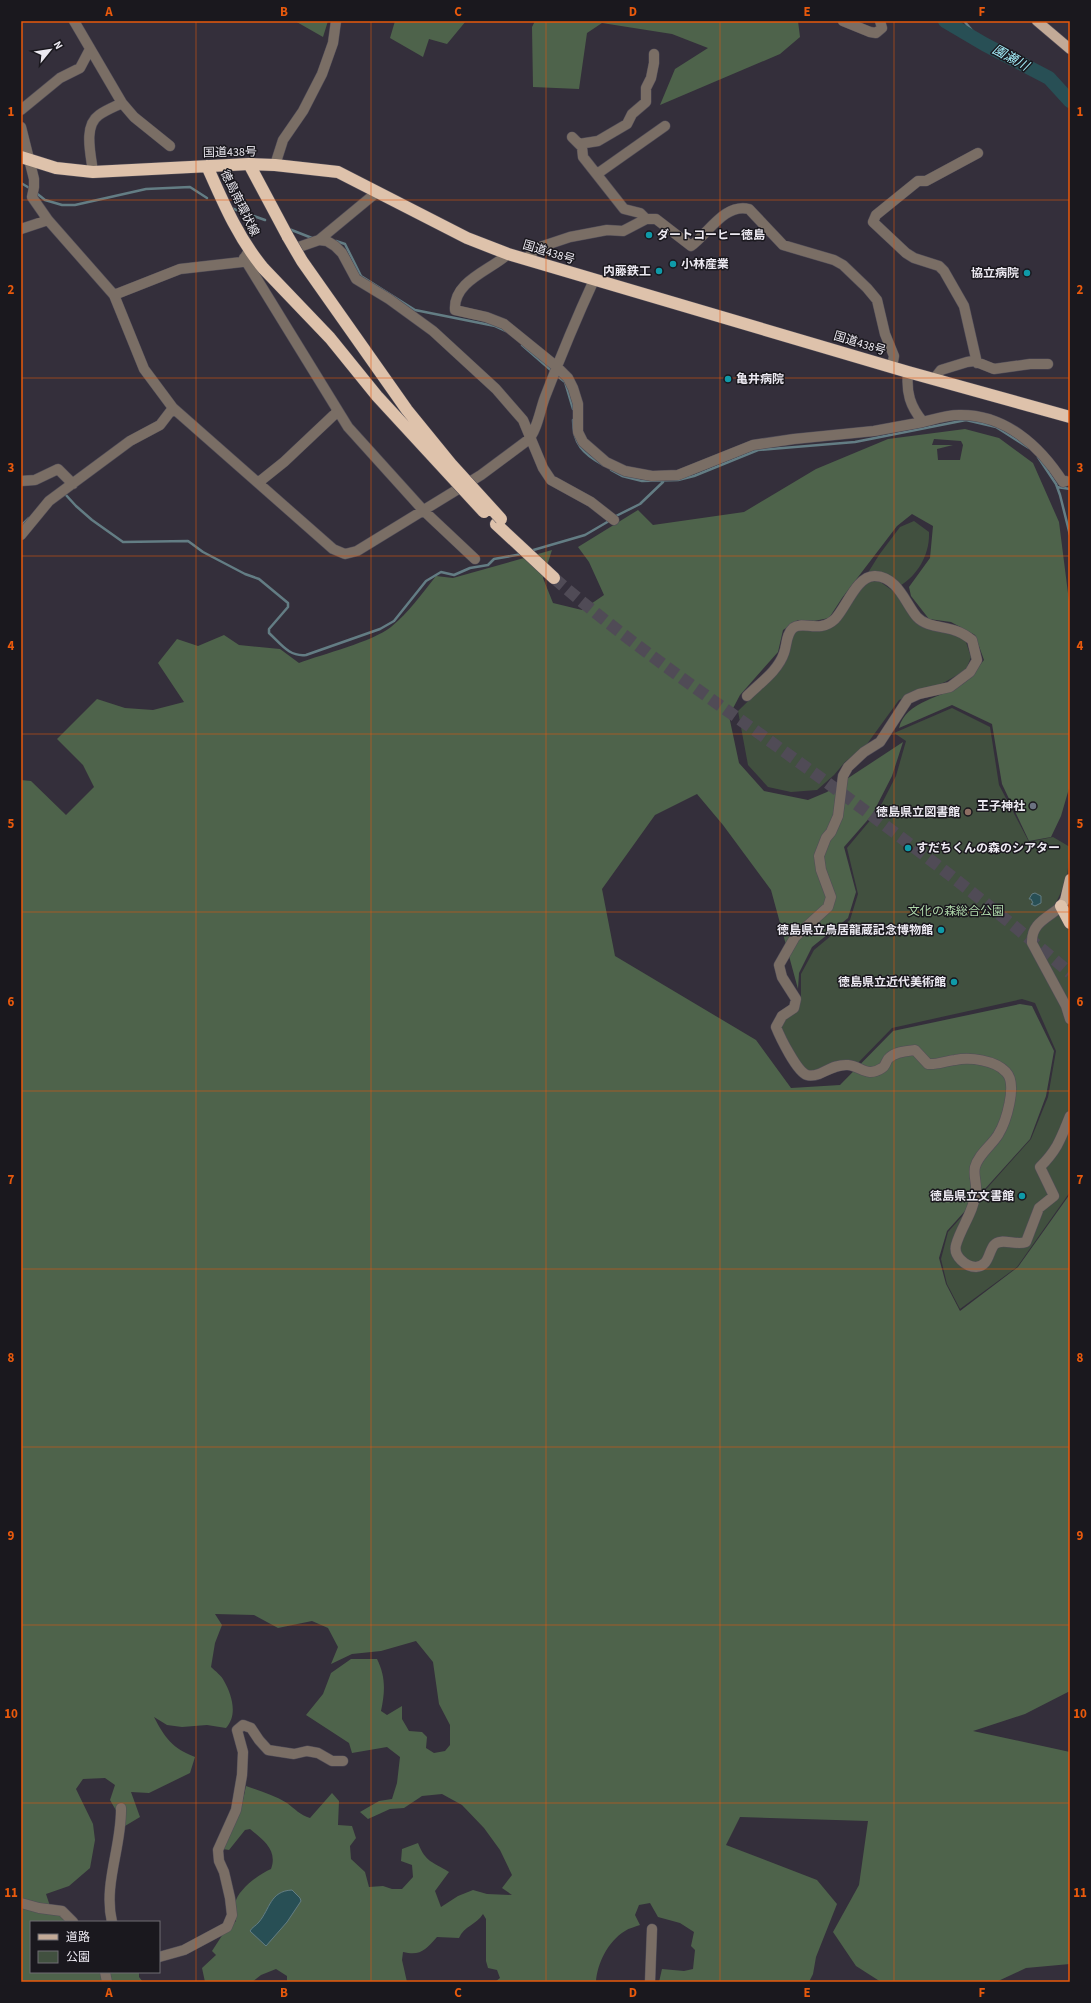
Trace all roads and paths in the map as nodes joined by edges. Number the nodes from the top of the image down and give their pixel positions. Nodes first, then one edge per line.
1 (74, 21) edge
2 (336, 21) edge
3 (843, 21) edge
4 (880, 21) edge
5 (1037, 21) edge
6 (90, 49) junction
7 (1070, 50) edge
8 (654, 54) dead end
9 (122, 103) junction
10 (21, 110) edge
11 (665, 126) dead end
12 (21, 127) edge
13 (170, 146) dead end
14 (978, 153) dead end
15 (26, 159) edge
16 (249, 164) junction
17 (274, 165) junction
18 (207, 166) junction
19 (93, 172) junction
20 (597, 174) junction
21 (377, 192) junction
22 (646, 219) junction
23 (48, 220) junction
24 (21, 229) edge
25 (319, 240) junction
26 (302, 246) dead end
27 (508, 254) junction
28 (247, 255) junction
29 (526, 259) junction
30 (594, 280) junction
31 (114, 295) junction
32 (977, 363) junction
33 (1048, 364) dead end
34 (557, 367) junction
35 (892, 367) junction
36 (908, 372) junction
37 (934, 380) junction
38 (173, 408) junction
39 (338, 411) junction
40 (1070, 417) edge
41 (923, 422) junction
42 (531, 437) junction
43 (21, 481) edge
44 (1066, 481) dead end
45 (259, 482) junction
46 (73, 484) junction
47 (423, 510) junction
48 (614, 520) dead end
49 (498, 522) junction
50 (21, 535) edge
51 (475, 559) dead end
52 (556, 576) tunnel mouth
53 (747, 696) dead end
54 (1070, 879) edge
55 (1065, 904) edge
56 (1070, 923) edge
57 (1070, 1019) edge
58 (1070, 1116) edge
59 (344, 1761) dead end
60 (121, 1808) dead end
61 (21, 1903) edge
62 (72, 1921) edge
63 (112, 1921) edge
64 (652, 1929) dead end
65 (160, 1957) edge
66 (650, 1982) edge

1 - 6 street
2 - 17 street
3 - 4 street
5 - 7 main road
6 - 9 street
6 - 10 street
8 - 20 street
9 - 13 street
9 - 19 street
11 - 20 street
12 - 15 street
14 - 32 street
15 - 19 highway, 国道438号
15 - 23 street
16 - 17 highway, 国道438号
16 - 18 highway, 国道438号
16 - 49 highway, bridge
17 - 21 highway, 国道438号
18 - 19 highway, 国道438号
18 - 28 highway, 徳島南環状線
20 - 22 street
21 - 25 street
21 - 27 highway, 国道438号
22 - 29 street
22 - 35 street
23 - 24 street
23 - 31 street
25 - 26 street
25 - 42 street
27 - 29 highway, 国道438号
27 - 34 street
28 - 31 street
28 - 39 street
28 - 49 highway, 徳島南環状線, bridge
29 - 30 highway, 国道438号
30 - 34 street
30 - 35 highway, 国道438号
31 - 38 street
32 - 33 street
32 - 37 street
34 - 41 street
34 - 42 street
35 - 36 highway, 国道438号
36 - 37 highway, 国道438号
36 - 41 street
37 - 40 highway, 国道438号
38 - 45 street
38 - 46 street
39 - 45 street
39 - 47 street
41 - 44 street
42 - 47 street
42 - 48 street
43 - 46 street
45 - 47 street
46 - 50 street
47 - 51 street
49 - 52 highway
53 - 58 street
54 - 55 main road
55 - 56 highway
55 - 57 street
59 - 65 street
60 - 63 street
61 - 62 street
64 - 66 street

